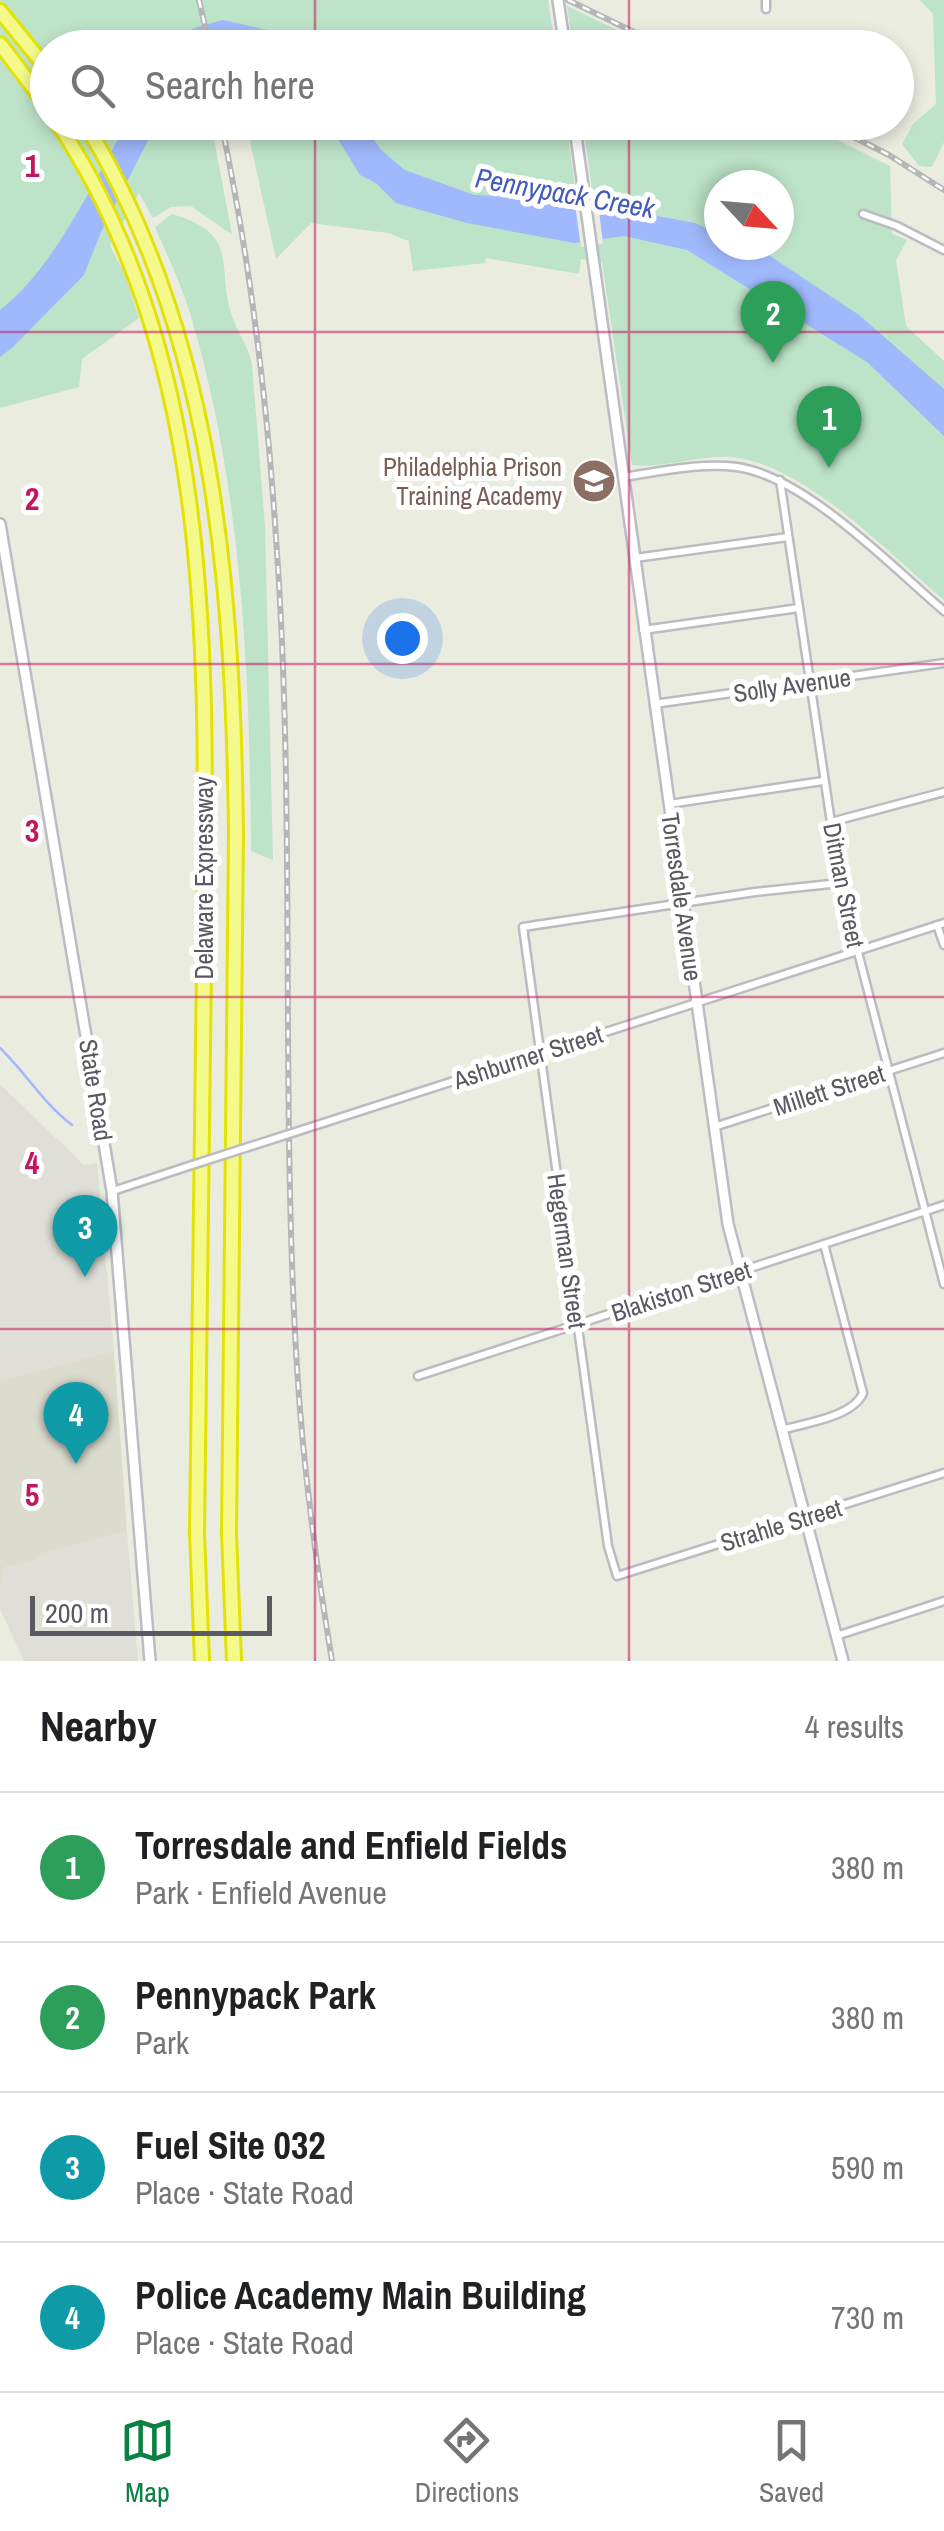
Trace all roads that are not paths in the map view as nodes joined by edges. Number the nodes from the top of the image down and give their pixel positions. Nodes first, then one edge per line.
1 (558, 0) edge
2 (0, 11) edge
3 (562, 30) edge
4 (0, 44) edge
5 (30, 48) edge
6 (30, 84) edge
7 (69, 140) edge
8 (94, 140) edge
9 (577, 140) edge
10 (863, 214) dead end
11 (944, 250) edge
12 (622, 477) junction
13 (780, 480) junction
14 (0, 524) edge
15 (788, 537) junction
16 (634, 558) junction
17 (799, 608) junction
18 (944, 612) edge
19 (644, 630) junction
20 (944, 663) edge
21 (810, 682) junction
22 (654, 704) junction
23 (823, 781) junction
24 (944, 792) edge
25 (668, 804) junction
26 (831, 822) junction
27 (840, 883) junction
28 (682, 904) junction
29 (941, 924) edge
30 (944, 944) edge
31 (857, 950) junction
32 (696, 1002) junction
33 (540, 1052) junction
34 (944, 1053) edge
35 (886, 1071) junction
36 (714, 1127) junction
37 (112, 1191) junction
38 (944, 1205) edge
39 (925, 1212) junction
40 (824, 1244) junction
41 (740, 1272) junction
42 (944, 1284) edge
43 (577, 1324) junction
44 (418, 1376) dead end
45 (782, 1430) junction
46 (944, 1472) edge
47 (805, 1517) junction
48 (617, 1576) joint
49 (944, 1601) edge
50 (836, 1636) junction
51 (150, 1661) edge
52 (202, 1661) edge
53 (234, 1661) edge
54 (843, 1661) edge

1 - 3 street
2 - 5 highway
4 - 6 highway
7 - 52 highway, Delaware Expressway
8 - 53 highway, Delaware Expressway
9 - 12 street, Torresdale Avenue
10 - 11 street
12 - 13 street
12 - 16 street, Torresdale Avenue
13 - 15 street, Ditman Street
13 - 18 street
14 - 37 street, State Road
15 - 16 street
15 - 17 street, Ditman Street
16 - 19 street, Torresdale Avenue
17 - 19 street
17 - 21 street, Ditman Street
19 - 22 street, Torresdale Avenue
20 - 21 street, Solly Avenue
21 - 22 street, Solly Avenue
21 - 23 street, Ditman Street
22 - 25 street, Torresdale Avenue
23 - 25 street
23 - 26 street, Ditman Street
24 - 26 street
25 - 28 street, Torresdale Avenue
26 - 27 street, Ditman Street
27 - 28 street
27 - 31 street, Ditman Street
28 - 32 street, Torresdale Avenue
28 - 33 street, Hegerman Street
29 - 30 street
29 - 31 street, Ashburner Street
31 - 32 street, Ashburner Street
31 - 35 street, Ditman Street
32 - 33 street, Ashburner Street
32 - 36 street, Torresdale Avenue
33 - 37 street, Ashburner Street, bridge
33 - 43 street, Hegerman Street
34 - 35 street, Millett Street
35 - 36 street, Millett Street
35 - 39 street, Ditman Street
36 - 41 street, Torresdale Avenue
37 - 51 street, State Road
38 - 39 street, Blakiston Street
39 - 40 street, Blakiston Street
39 - 42 street, Ditman Street
40 - 41 street, Blakiston Street
40 - 45 street
41 - 43 street, Blakiston Street
41 - 45 street, Torresdale Avenue
43 - 44 street, Blakiston Street
43 - 48 street, Hegerman Street
45 - 47 street, Torresdale Avenue
46 - 47 street, Strahle Street
47 - 48 street, Strahle Street
47 - 50 street, Torresdale Avenue
49 - 50 street
50 - 54 street, Torresdale Avenue

